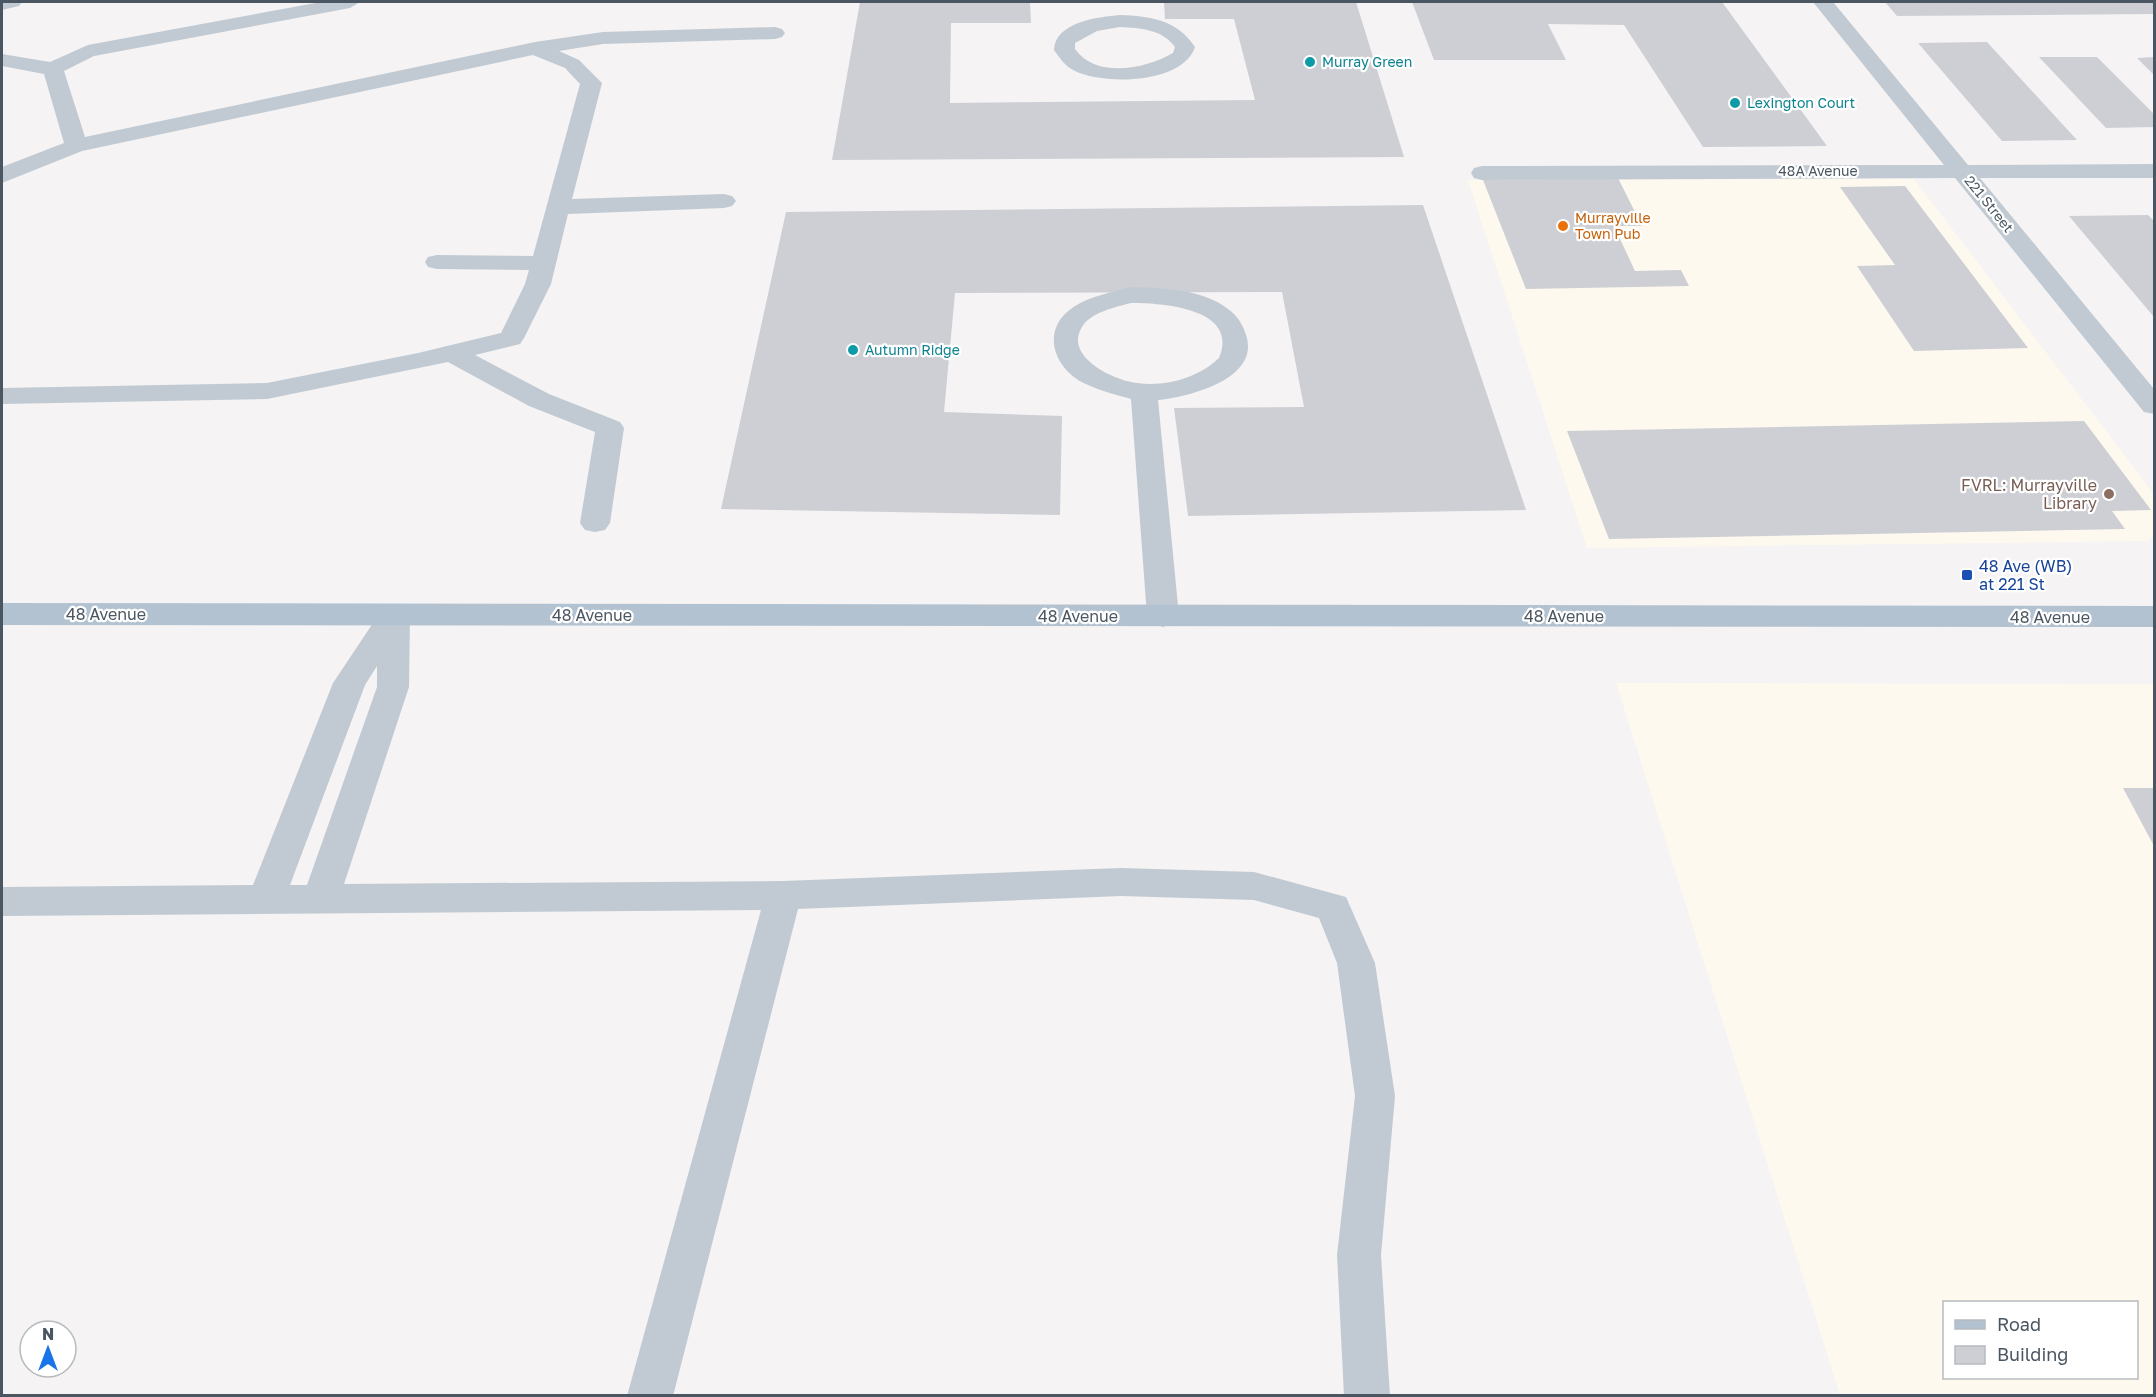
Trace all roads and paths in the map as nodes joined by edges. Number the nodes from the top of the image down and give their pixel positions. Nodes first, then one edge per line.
1 (12, 2) edge
2 (350, 2) edge
3 (1823, 2) edge
4 (2, 4) edge
5 (1118, 11) edge
6 (775, 33) dead end
7 (536, 48) junction
8 (2, 60) edge
9 (53, 69) junction
10 (76, 146) junction
11 (1963, 171) junction
12 (2143, 171) edge
13 (1482, 173) dead end
14 (2, 176) edge
15 (2154, 195) edge
16 (724, 201) dead end
17 (559, 207) junction
18 (437, 262) dead end
19 (543, 263) junction
20 (452, 353) junction
21 (1144, 392) junction
22 (2, 396) edge
23 (2154, 406) edge
24 (595, 523) dead end
25 (2, 614) edge
26 (394, 615) junction
27 (1162, 616) junction
28 (2154, 617) edge
29 (783, 895) junction
30 (321, 898) junction
31 (266, 899) junction
32 (2, 902) edge
33 (650, 1395) edge
34 (1367, 1395) edge

1 - 4 street
2 - 9 street
3 - 11 street, 221 Street
5 - 5 street
6 - 7 street
7 - 10 street
7 - 17 street
8 - 9 street
9 - 10 street
10 - 14 street
11 - 12 street, 48A Avenue
11 - 13 street, 48A Avenue
11 - 23 street, 221 Street
12 - 15 street
16 - 17 street
17 - 19 street
18 - 19 street
19 - 20 street
20 - 22 street
20 - 24 street
21 - 21 street
21 - 27 street
25 - 26 main road, 48 Avenue
26 - 27 main road, 48 Avenue
26 - 30 street
26 - 31 street
27 - 28 main road, 48 Avenue
29 - 30 street
29 - 33 street
29 - 34 street
30 - 31 street
31 - 32 street

